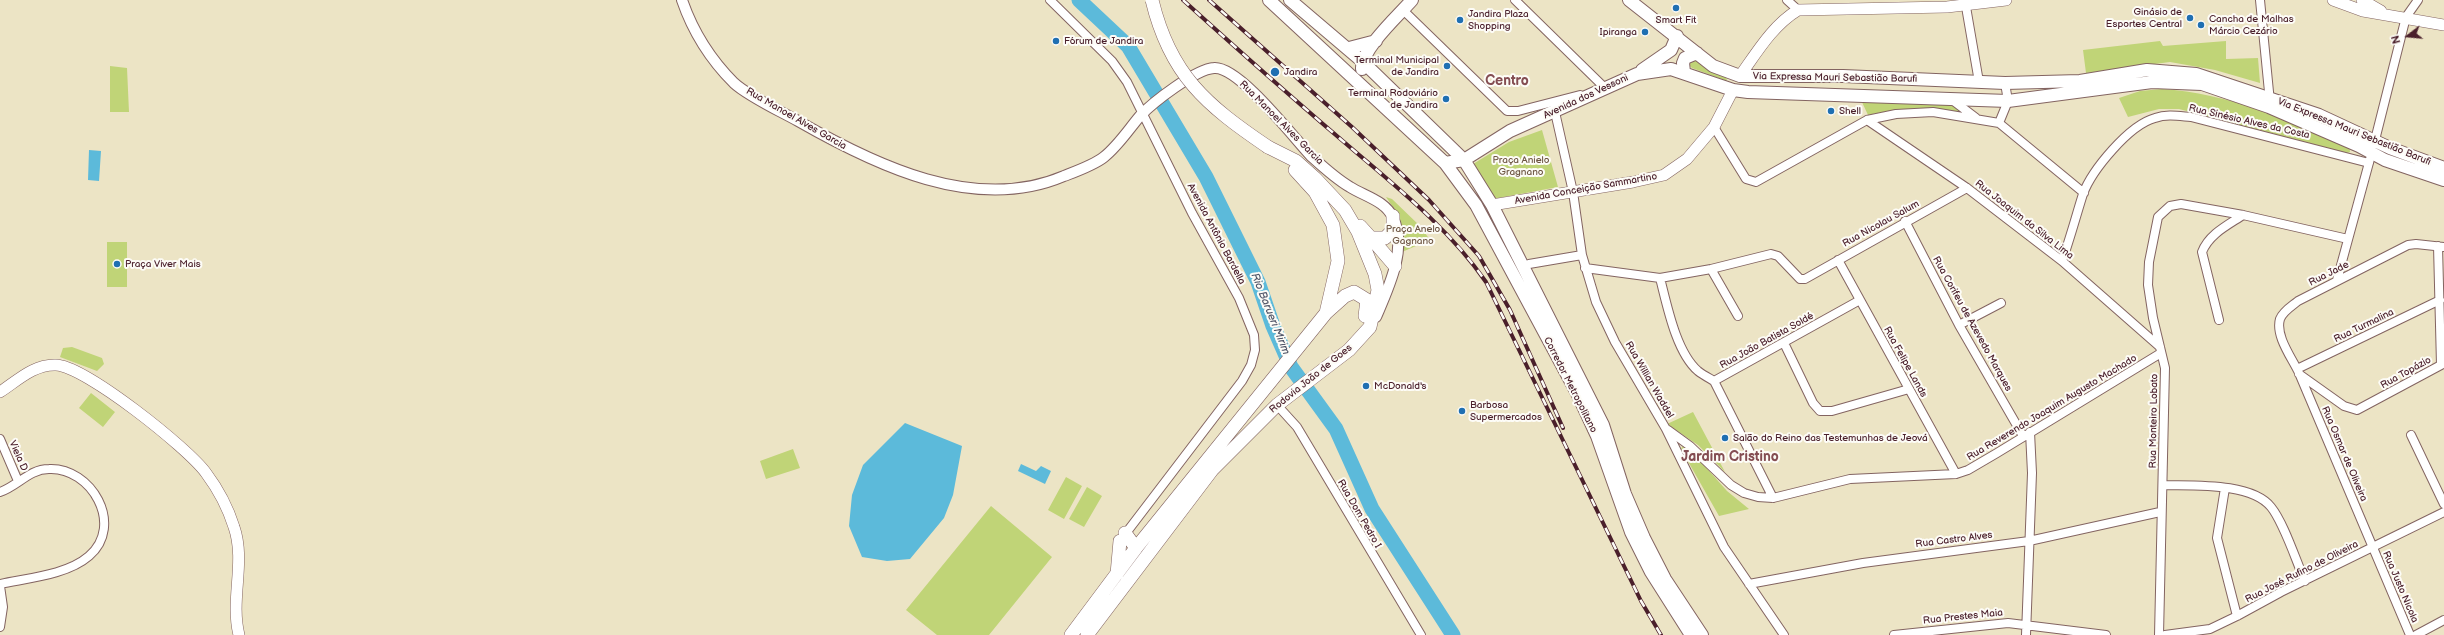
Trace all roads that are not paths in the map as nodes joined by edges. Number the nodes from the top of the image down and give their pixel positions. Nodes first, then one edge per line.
1 (682, 0) edge
2 (1050, 0) edge
3 (1152, 0) edge
4 (1269, 0) edge
5 (1290, 0) edge
6 (1412, 0) edge
7 (1515, 0) edge
8 (1629, 0) edge
9 (1787, 0) edge
10 (2006, 0) edge
11 (2260, 0) edge
12 (2362, 0) edge
13 (2418, 0) edge
14 (2337, 1) edge
15 (1966, 3) edge
16 (1403, 10) junction
17 (1798, 10) junction
18 (2385, 13) junction
19 (2406, 17) junction
20 (2444, 25) edge
21 (1677, 36) junction
22 (1376, 41) junction
23 (1348, 48) junction
24 (1697, 53) junction
25 (1364, 62) junction
26 (1684, 72) junction
27 (1637, 74) junction
28 (1740, 76) junction
29 (1979, 82) junction
30 (2005, 83) junction
31 (1366, 88) junction
32 (1604, 88) junction
33 (1733, 90) junction
34 (1949, 98) junction
35 (2008, 101) junction
36 (2270, 103) junction
37 (1146, 111) junction
38 (1555, 112) junction
39 (1977, 118) junction
40 (1867, 120) junction
41 (1999, 123) junction
42 (1714, 127) junction
43 (2374, 141) junction
44 (1280, 154) junction
45 (2370, 158) junction
46 (1464, 160) junction
47 (1446, 163) junction
48 (2444, 168) edge
49 (2444, 180) edge
50 (1967, 188) junction
51 (1573, 192) junction
52 (2084, 193) junction
53 (1492, 205) junction
54 (1345, 210) junction
55 (2243, 215) junction
56 (1393, 216) junction
57 (1905, 221) junction
58 (1371, 238) junction
59 (2348, 239) junction
60 (2441, 246) edge
61 (1582, 255) junction
62 (1838, 260) junction
63 (2062, 261) junction
64 (1529, 264) dead end
65 (1395, 266) junction
66 (1585, 268) junction
67 (1711, 269) junction
68 (1660, 278) junction
69 (2337, 280) junction
70 (1860, 300) junction
71 (2440, 300) junction
72 (2001, 303) dead end
73 (1326, 313) junction
74 (1738, 316) dead end
75 (2219, 320) dead end
76 (1959, 325) junction
77 (1370, 326) junction
78 (1359, 339) junction
79 (1784, 343) junction
80 (2160, 350) junction
81 (2442, 366) edge
82 (2298, 371) junction
83 (1272, 379) junction
84 (1714, 381) junction
85 (5, 387) edge
86 (1909, 389) junction
87 (0, 392) edge
88 (1277, 405) junction
89 (1666, 429) junction
90 (2027, 434) junction
91 (2411, 434) dead end
92 (0, 439) edge
93 (1956, 474) junction
94 (18, 481) junction
95 (2163, 485) junction
96 (2225, 488) junction
97 (0, 492) edge
98 (1773, 498) junction
99 (2444, 504) edge
100 (2160, 512) junction
101 (2444, 512) edge
102 (1123, 537) junction
103 (2029, 541) junction
104 (1136, 548) junction
105 (2373, 548) junction
106 (1117, 574) junction
107 (2306, 581) junction
108 (1749, 584) junction
109 (0, 585) edge
110 (2237, 616) junction
111 (2444, 620) edge
112 (2026, 624) junction
113 (0, 627) edge
114 (239, 635) edge
115 (1071, 635) edge
116 (1087, 635) edge
117 (1420, 635) edge
118 (1691, 635) edge
119 (1702, 635) edge
120 (1784, 635) edge
121 (1894, 635) edge
122 (2026, 635) edge
123 (2106, 635) edge
124 (2159, 635) edge
125 (2165, 635) edge
126 (2410, 635) edge
127 (2416, 635) edge

1 - 37 street, Rua Manoel Alves Garcia
2 - 37 street, Avenida Antônio Bardella
3 - 44 highway, bridge
4 - 31 main road, Corredor Metropolitano
5 - 23 main road
6 - 16 main road
7 - 32 street
8 - 21 main road, Via Expressa Mauri Sebastião Barufi
9 - 17 street
10 - 15 main road
11 - 36 street
12 - 18 main road
13 - 19 street
14 - 18 main road
15 - 17 main road
15 - 29 street
16 - 22 main road
16 - 32 street
17 - 28 main road
18 - 19 main road
19 - 20 main road
19 - 43 street
21 - 24 main road, Via Expressa Mauri Sebastião Barufi
21 - 27 main road
22 - 23 main road
22 - 25 main road
23 - 25 main road
24 - 26 main road
24 - 28 main road, Via Expressa Mauri Sebastião Barufi
25 - 31 main road
25 - 46 main road
26 - 27 main road, Avenida dos Vessoni
26 - 33 main road, Avenida dos Vessoni
27 - 32 main road, Avenida dos Vessoni
28 - 29 main road, Via Expressa Mauri Sebastião Barufi
29 - 30 main road, Via Expressa Mauri Sebastião Barufi
30 - 35 street
30 - 36 main road, Via Expressa Mauri Sebastião Barufi
31 - 47 main road, Corredor Metropolitano
32 - 38 main road, Avenida dos Vessoni
33 - 34 main road, Via Expressa Mauri Sebastião Barufi
33 - 42 main road, Avenida Conceição Sammartino
34 - 35 main road, Via Expressa Mauri Sebastião Barufi
34 - 39 street
35 - 36 main road, Via Expressa Mauri Sebastião Barufi
35 - 41 street
36 - 43 main road, Via Expressa Mauri Sebastião Barufi
36 - 45 main road, Via Expressa Mauri Sebastião Barufi
37 - 56 street, Rua Manoel Alves Garcia
37 - 102 street, Avenida Antônio Bardella
38 - 46 main road, Avenida dos Vessoni
38 - 51 street, Rua Willian Waddel
39 - 40 street
39 - 41 street
40 - 42 street
40 - 50 street, Rua Joaquim da Silva Lima
41 - 52 street
42 - 51 main road, Avenida Conceição Sammartino
43 - 45 street
43 - 48 main road, Via Expressa Mauri Sebastião Barufi
44 - 54 highway, Rodovia João de Goes
44 - 73 highway
45 - 49 main road, Via Expressa Mauri Sebastião Barufi
45 - 52 street, Rua Sinésio Alves da Costa
45 - 59 street
46 - 47 main road, Avenida dos Vessoni
46 - 53 main road
47 - 118 main road, Corredor Metropolitano
50 - 57 street, Rua Nicolau Salum
50 - 63 street, Rua Joaquim da Silva Lima
51 - 53 main road, Avenida Conceição Sammartino
51 - 61 street, Rua Willian Waddel
52 - 63 street, Rua Sinésio Alves da Costa
53 - 119 main road
54 - 58 highway
54 - 77 highway, Rodovia João de Goes
55 - 59 street, Rua Monteiro Lobato
55 - 75 street
55 - 80 street, Rua Monteiro Lobato
56 - 58 highway
56 - 65 street
57 - 62 street, Rua Nicolau Salum
57 - 76 street, Rua Corifeu de Azevedo Marques
58 - 65 highway
59 - 69 street
60 - 69 street, Rua Jade
60 - 71 street, Rua Topázio
61 - 64 street
61 - 66 street, Rua Willian Waddel
62 - 67 street, Rua Nicolau Salum
62 - 70 street, Rua Felipe Lands
63 - 80 street, Rua Joaquim da Silva Lima
65 - 77 street
66 - 68 street
66 - 89 street, Rua Willian Waddel
67 - 68 street
67 - 74 street
68 - 84 street
69 - 82 street, Rua Jade
70 - 79 street, Rua João Batista Soldé
70 - 86 street, Rua Felipe Lands
71 - 81 street, Rua Topázio
71 - 82 street, Rua Turmalina
72 - 76 street
73 - 78 highway
73 - 83 highway, Rodovia João de Goes
76 - 90 street, Rua Corifeu de Azevedo Marques
77 - 78 highway, Rodovia João de Goes
78 - 88 highway, Rodovia João de Goes
79 - 84 street, Rua João Batista Soldé
79 - 86 street
80 - 90 street, Rua Reverendo Joaquim Augusto Machado
80 - 95 street, Rua Monteiro Lobato
81 - 82 street, Rua Topázio
82 - 105 street, Rua Osmar de Oliveira
83 - 88 highway
83 - 104 highway, Rodovia João de Goes
84 - 98 street, Rua João Batista Soldé
85 - 87 main road
85 - 114 main road
86 - 93 street, Rua Felipe Lands
88 - 116 highway, Rodovia João de Goes
88 - 117 street, Rua Dom Pedro I
89 - 98 street, Rua Reverendo Joaquim Augusto Machado
89 - 108 street, Rua Willian Waddel
90 - 93 street, Rua Reverendo Joaquim Augusto Machado
90 - 103 street, Rua Corifeu de Azevedo Marques
91 - 99 street
92 - 94 street, Viela D
93 - 98 street, Rua Reverendo Joaquim Augusto Machado
94 - 97 street
94 - 109 street
95 - 96 street
95 - 100 street, Rua Monteiro Lobato
96 - 107 street
96 - 110 street
100 - 103 street, Rua Castro Alves
100 - 124 street, Rua Monteiro Lobato
101 - 105 street, Rua José Rufino de Oliveira
102 - 104 highway
102 - 106 highway
103 - 108 street, Rua Castro Alves
103 - 112 street, Rua Corifeu de Azevedo Marques
104 - 106 highway, Rodovia João de Goes
105 - 107 street, Rua José Rufino de Oliveira
105 - 126 street, Rua Justo Nicola
106 - 115 highway, Rodovia João de Goes
107 - 110 street, Rua José Rufino de Oliveira
108 - 120 street, Rua Willian Waddel
109 - 113 street
110 - 125 street, Rua José Rufino de Oliveira
111 - 127 street
112 - 121 street, Rua Prestes Maia
112 - 122 street, Rua Corifeu de Azevedo Marques
112 - 123 street, Rua Prestes Maia

